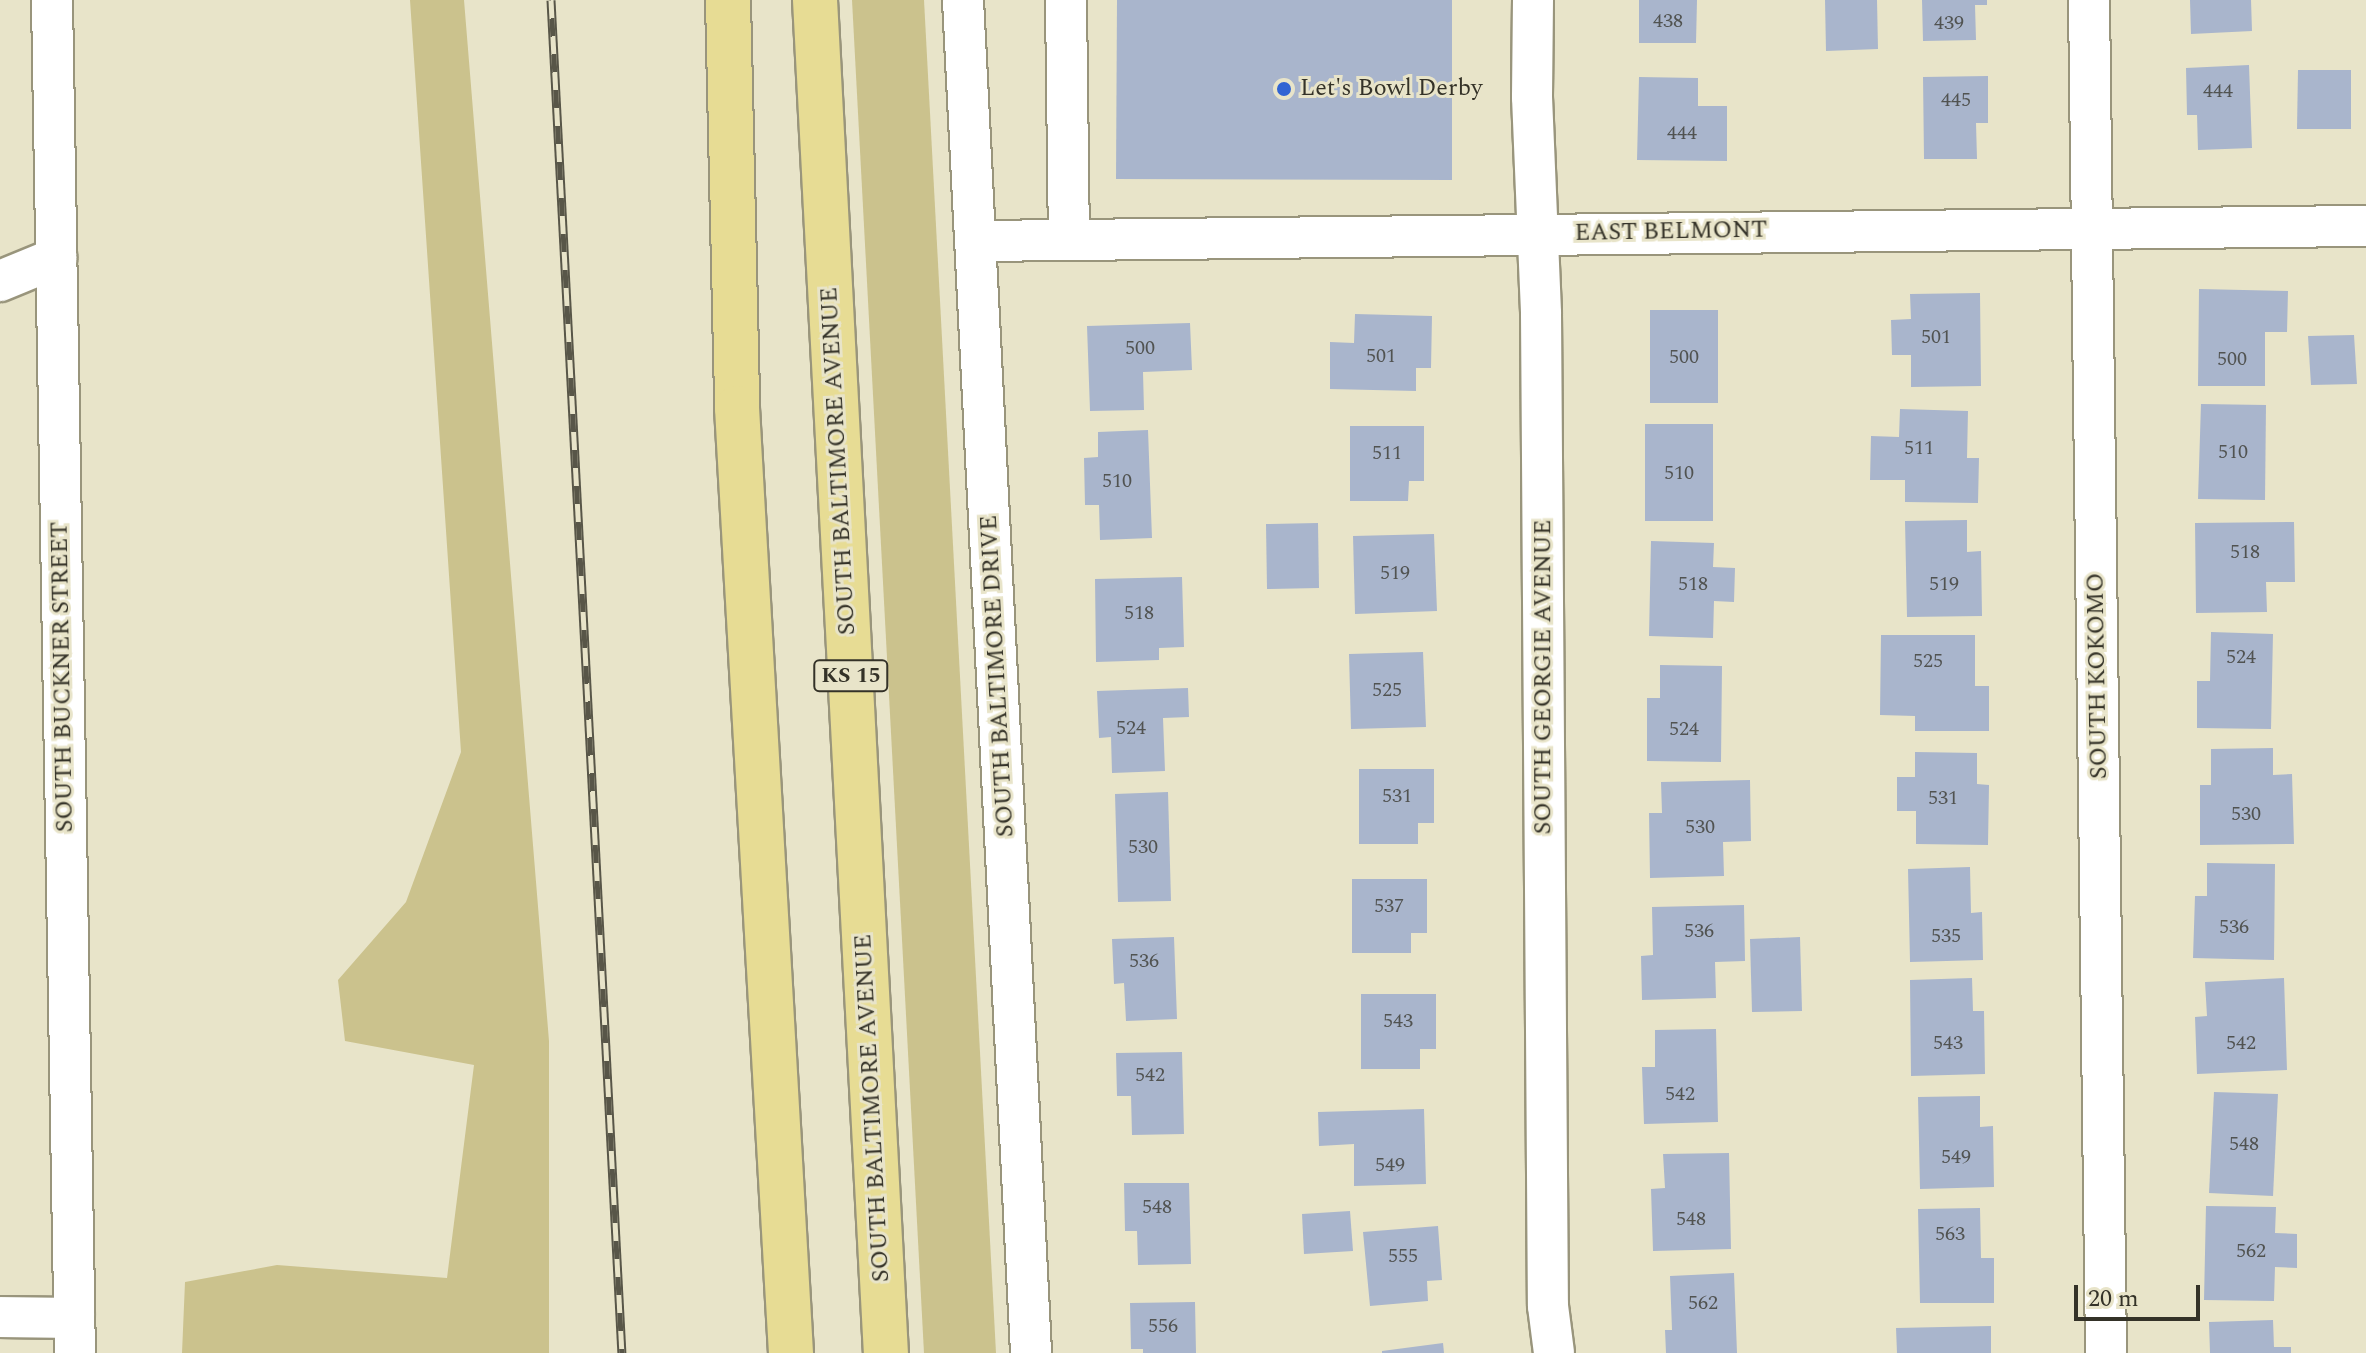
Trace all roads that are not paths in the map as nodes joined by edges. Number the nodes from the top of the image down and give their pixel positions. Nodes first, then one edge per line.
1 (52, 0) edge
2 (728, 0) edge
3 (815, 0) edge
4 (963, 0) edge
5 (1066, 0) edge
6 (1533, 0) edge
7 (2089, 0) edge
8 (2366, 226) edge
9 (2093, 228) junction
10 (1538, 233) junction
11 (1069, 240) junction
12 (977, 241) junction
13 (56, 258) junction
14 (0, 281) edge
15 (0, 1317) edge
16 (74, 1336) edge
17 (791, 1353) edge
18 (886, 1353) edge
19 (1031, 1353) edge
20 (1554, 1353) edge
21 (2106, 1353) edge

1 - 13 street, SOUTH BUCKNER STREET
2 - 17 main road
3 - 18 main road, SOUTH BALTIMORE AVENUE / KS 15
4 - 12 street, SOUTH BALTIMORE DRIVE
5 - 11 street
6 - 10 street, SOUTH GEORGIE AVENUE
7 - 9 street, SOUTH KOKOMO
8 - 9 street, EAST BELMONT
9 - 10 street, EAST BELMONT
9 - 21 street, SOUTH KOKOMO
10 - 11 street, EAST BELMONT
10 - 20 street, SOUTH GEORGIE AVENUE
11 - 12 street, EAST BELMONT
12 - 19 street, SOUTH BALTIMORE DRIVE
13 - 14 street
13 - 16 street, SOUTH BUCKNER STREET
15 - 16 street

